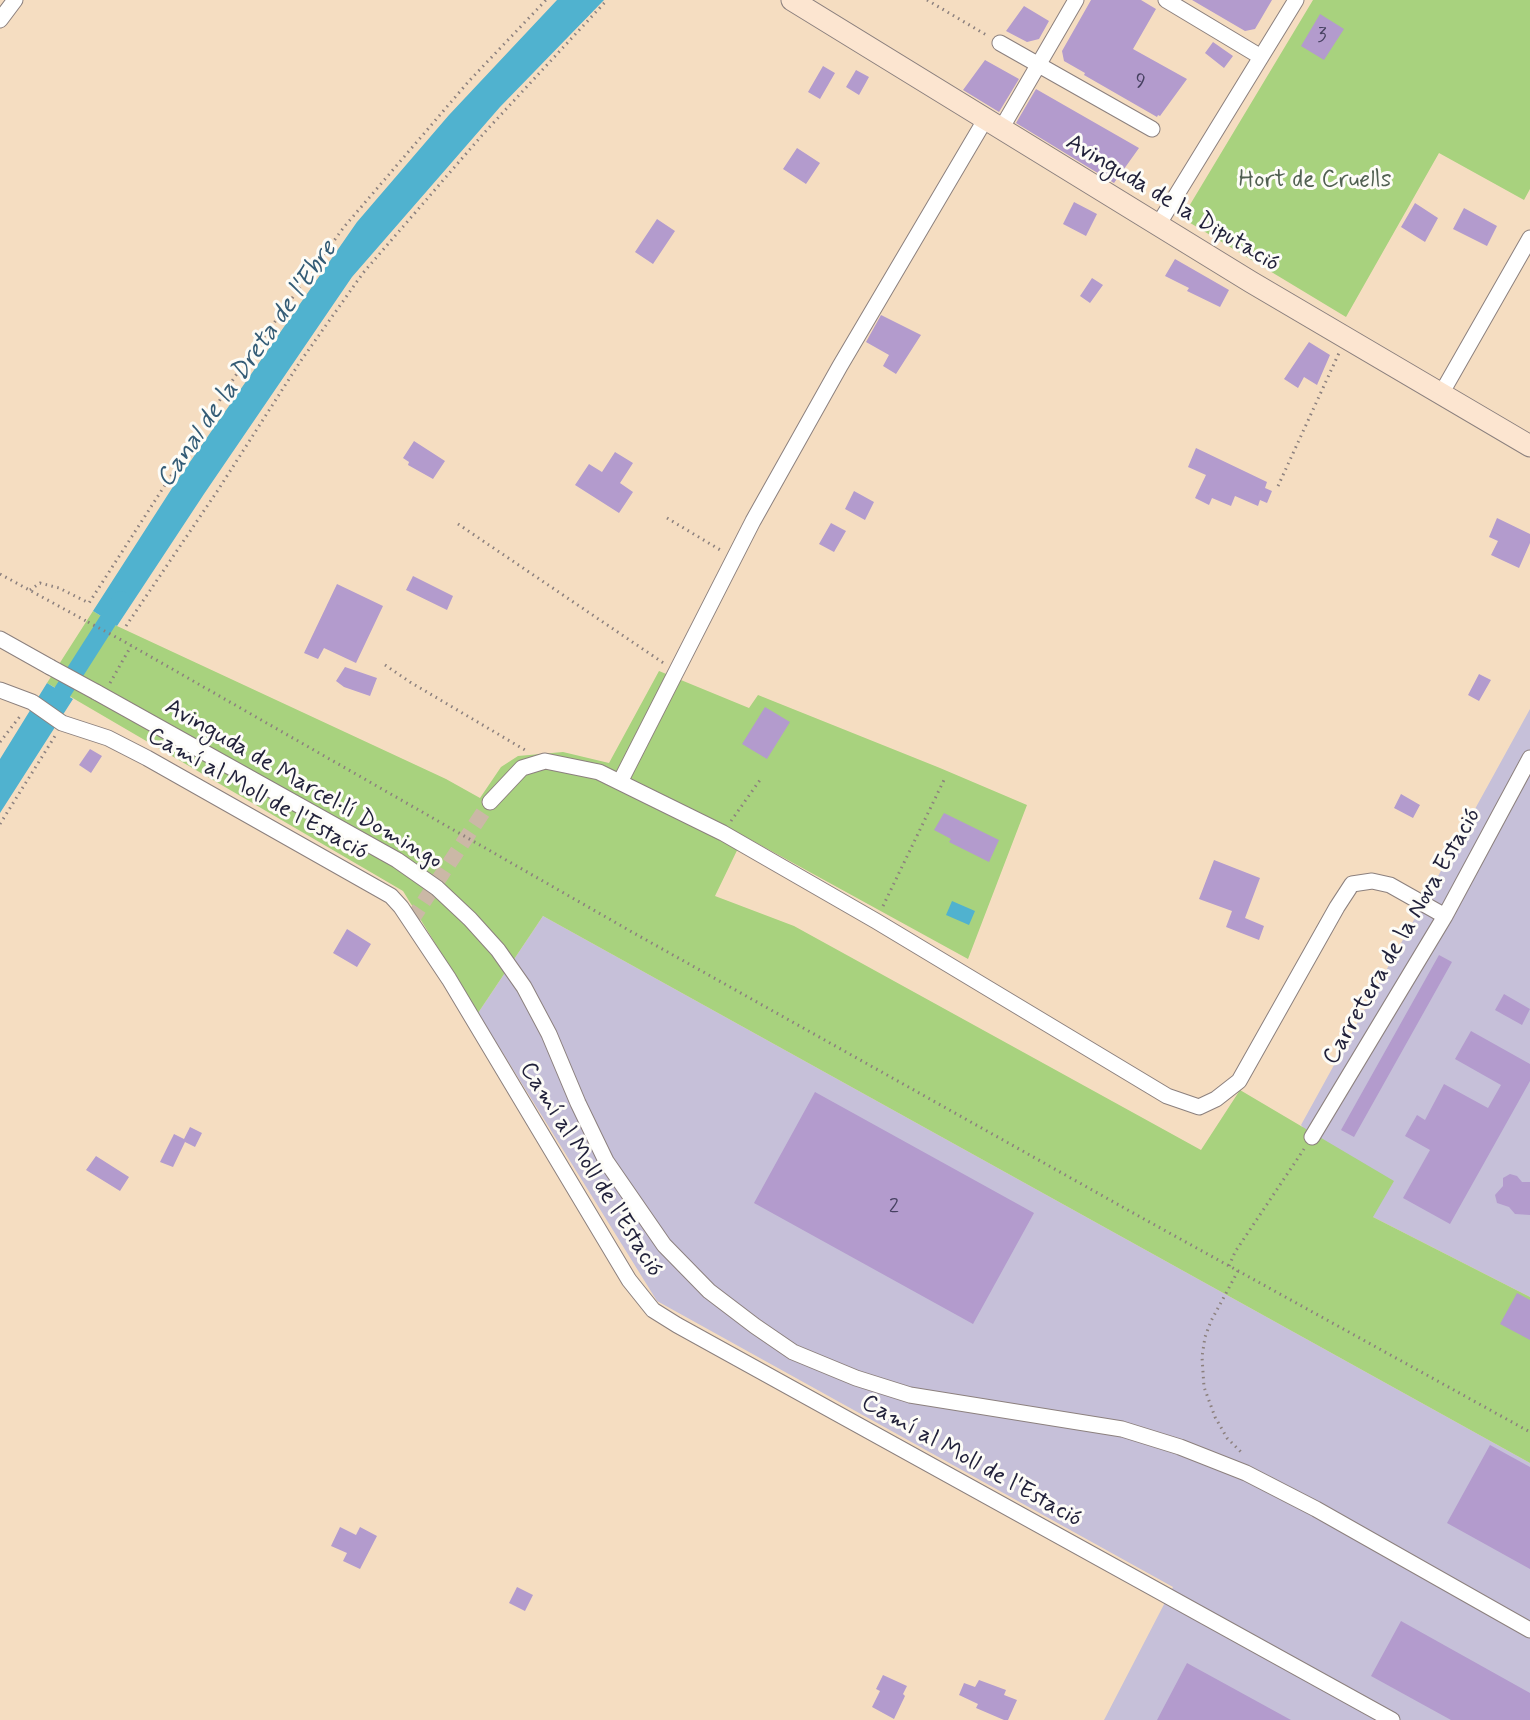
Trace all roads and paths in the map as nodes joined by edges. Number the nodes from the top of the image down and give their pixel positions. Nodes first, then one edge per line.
1 (15, 0) edge
2 (546, 0) edge
3 (607, 0) edge
4 (927, 0) edge
5 (1076, 0) edge
6 (1166, 0) edge
7 (1296, 0) edge
8 (795, 1) edge
9 (0, 20) edge
10 (1000, 42) joint
11 (1261, 57) junction
12 (1038, 65) junction
13 (993, 125) junction
14 (1152, 129) dead end
15 (1158, 225) junction
16 (1530, 237) edge
17 (1346, 338) junction
18 (1441, 394) junction
19 (1530, 446) edge
20 (1278, 486) dead end
21 (667, 518) dead end
22 (459, 524) dead end
23 (734, 558) junction
24 (0, 574) edge
25 (30, 590) junction
26 (126, 626) dead end
27 (0, 639) edge
28 (131, 646) junction
29 (385, 665) dead end
30 (676, 672) junction
31 (0, 690) edge
32 (99, 694) junction
33 (32, 702) junction
34 (62, 723) junction
35 (0, 742) edge
36 (1530, 758) edge
37 (544, 761) junction
38 (760, 780) dead end
39 (944, 780) dead end
40 (620, 782) junction
41 (490, 801) tunnel mouth
42 (0, 824) edge
43 (723, 832) junction
44 (1445, 916) junction
45 (876, 921) junction
46 (1312, 1137) joint
47 (1229, 1266) junction
48 (1238, 1271) junction
49 (1530, 1432) edge
50 (1246, 1473) junction
51 (1530, 1630) edge
52 (1392, 1720) edge

1 - 9 street
2 - 25 path
3 - 26 path
4 - 10 path
5 - 12 street
6 - 11 street
7 - 11 street
8 - 13 street, Avinguda de la Diputació
10 - 12 street
11 - 15 street
12 - 13 street
12 - 14 street
13 - 15 street, Avinguda de la Diputació
13 - 23 street
15 - 17 street, Avinguda de la Diputació
16 - 18 street
17 - 18 street, Avinguda de la Diputació
17 - 20 path
18 - 19 street, Avinguda de la Diputació
21 - 23 path
22 - 30 path
23 - 30 street
24 - 25 path
25 - 28 path, bridge
27 - 32 street, Avinguda de Marcel·lí Domingo, bridge
28 - 32 path
28 - 47 path
29 - 37 path
30 - 40 street
31 - 33 street, Camí al Moll de l'Estació
32 - 50 street, Avinguda de Marcel·lí Domingo
33 - 34 street, Camí al Moll de l'Estació
33 - 35 path
34 - 42 path
34 - 52 street, Camí al Moll de l'Estació
36 - 44 street, Carretera de la Nova Estació
37 - 40 street
37 - 41 street
38 - 43 path
39 - 45 path
40 - 43 street
43 - 45 street
44 - 45 street
44 - 46 street, Carretera de la Nova Estació
46 - 47 path
47 - 48 path
48 - 49 path
48 - 50 path
50 - 51 street, Avinguda de Marcel·lí Domingo

